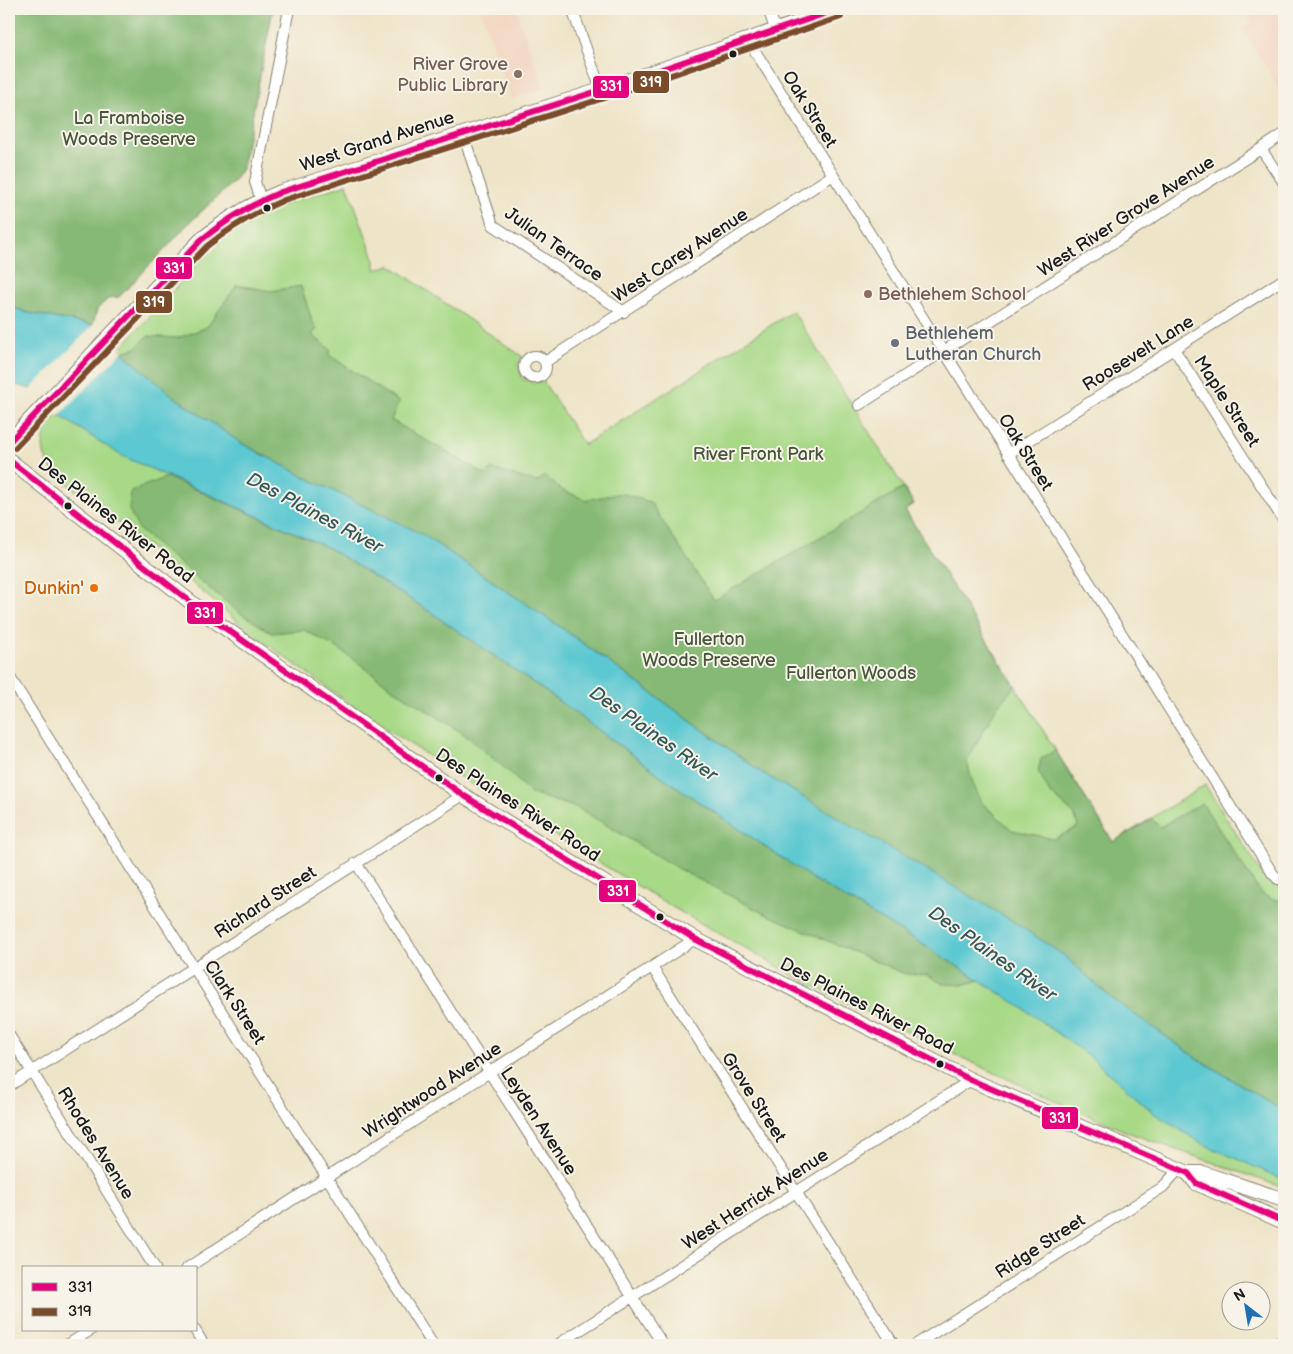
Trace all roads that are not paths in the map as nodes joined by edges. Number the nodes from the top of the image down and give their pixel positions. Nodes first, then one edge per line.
1 (289, 9) edge
2 (572, 9) edge
3 (768, 9) edge
4 (838, 9) edge
5 (776, 31) junction
6 (748, 40) junction
7 (600, 90) junction
8 (463, 134) junction
9 (1284, 134) edge
10 (1261, 149) junction
11 (833, 175) junction
12 (1284, 183) edge
13 (261, 200) junction
14 (1284, 279) edge
15 (624, 312) junction
16 (1174, 349) junction
17 (944, 352) junction
18 (545, 362) dead end
19 (859, 405) dead end
20 (9, 442) edge
21 (1008, 454) junction
22 (9, 460) edge
23 (1284, 521) edge
24 (9, 676) edge
25 (463, 795) junction
26 (356, 863) junction
27 (1281, 879) edge
28 (695, 939) junction
29 (652, 967) junction
30 (193, 968) junction
31 (9, 1035) edge
32 (32, 1071) junction
33 (489, 1072) junction
34 (971, 1080) junction
35 (9, 1086) edge
36 (1183, 1171) junction
37 (328, 1177) junction
38 (796, 1192) junction
39 (1284, 1200) edge
40 (1284, 1222) edge
41 (154, 1266) edge
42 (190, 1266) edge
43 (633, 1297) junction
44 (88, 1332) edge
45 (196, 1332) edge
46 (1284, 1340) edge
47 (67, 1345) edge
48 (204, 1345) edge
49 (433, 1345) edge
50 (557, 1345) edge
51 (663, 1345) edge
52 (894, 1345) edge
53 (915, 1345) edge
54 (1278, 1345) edge

1 - 13 street
2 - 7 street
3 - 5 street
4 - 5 main road, West Grand Avenue
5 - 6 main road, West Grand Avenue
6 - 7 main road, West Grand Avenue
6 - 11 street, Oak Street
7 - 8 main road, West Grand Avenue
8 - 13 main road, West Grand Avenue
8 - 15 street, Julian Terrace
9 - 10 street, West River Grove Avenue
10 - 12 street
10 - 17 street, West River Grove Avenue
11 - 15 street, West Carey Avenue
11 - 17 street, Oak Street
13 - 20 main road, West Grand Avenue
14 - 16 street, Roosevelt Lane
15 - 18 street, West Carey Avenue
16 - 21 street, Roosevelt Lane
16 - 23 street, Maple Street
17 - 19 street, West River Grove Avenue
17 - 21 street, Oak Street
21 - 27 street, Oak Street
22 - 25 main road, Des Plaines River Road
24 - 30 street, Clark Street
25 - 26 street, Richard Street
25 - 28 main road, Des Plaines River Road
26 - 30 street, Richard Street
26 - 33 street, Leyden Avenue
28 - 29 street, Wrightwood Avenue
28 - 34 main road, Des Plaines River Road
29 - 33 street, Wrightwood Avenue
29 - 38 street, Grove Street
30 - 32 street, Richard Street
30 - 37 street, Clark Street
31 - 32 street, Rhodes Avenue
32 - 35 street, Richard Street
32 - 41 street, Rhodes Avenue
33 - 37 street, Wrightwood Avenue
33 - 43 street, Leyden Avenue
34 - 36 main road, Des Plaines River Road
34 - 38 street, West Herrick Avenue
36 - 39 main road, Des Plaines River Road
36 - 40 main road, Des Plaines River Road
36 - 53 street, Ridge Street
37 - 42 street, Wrightwood Avenue
37 - 49 street, Clark Street
38 - 43 street, West Herrick Avenue
38 - 52 street, Grove Street
43 - 50 street, West Herrick Avenue
43 - 51 street, Leyden Avenue
44 - 47 street
45 - 48 street
46 - 54 street

